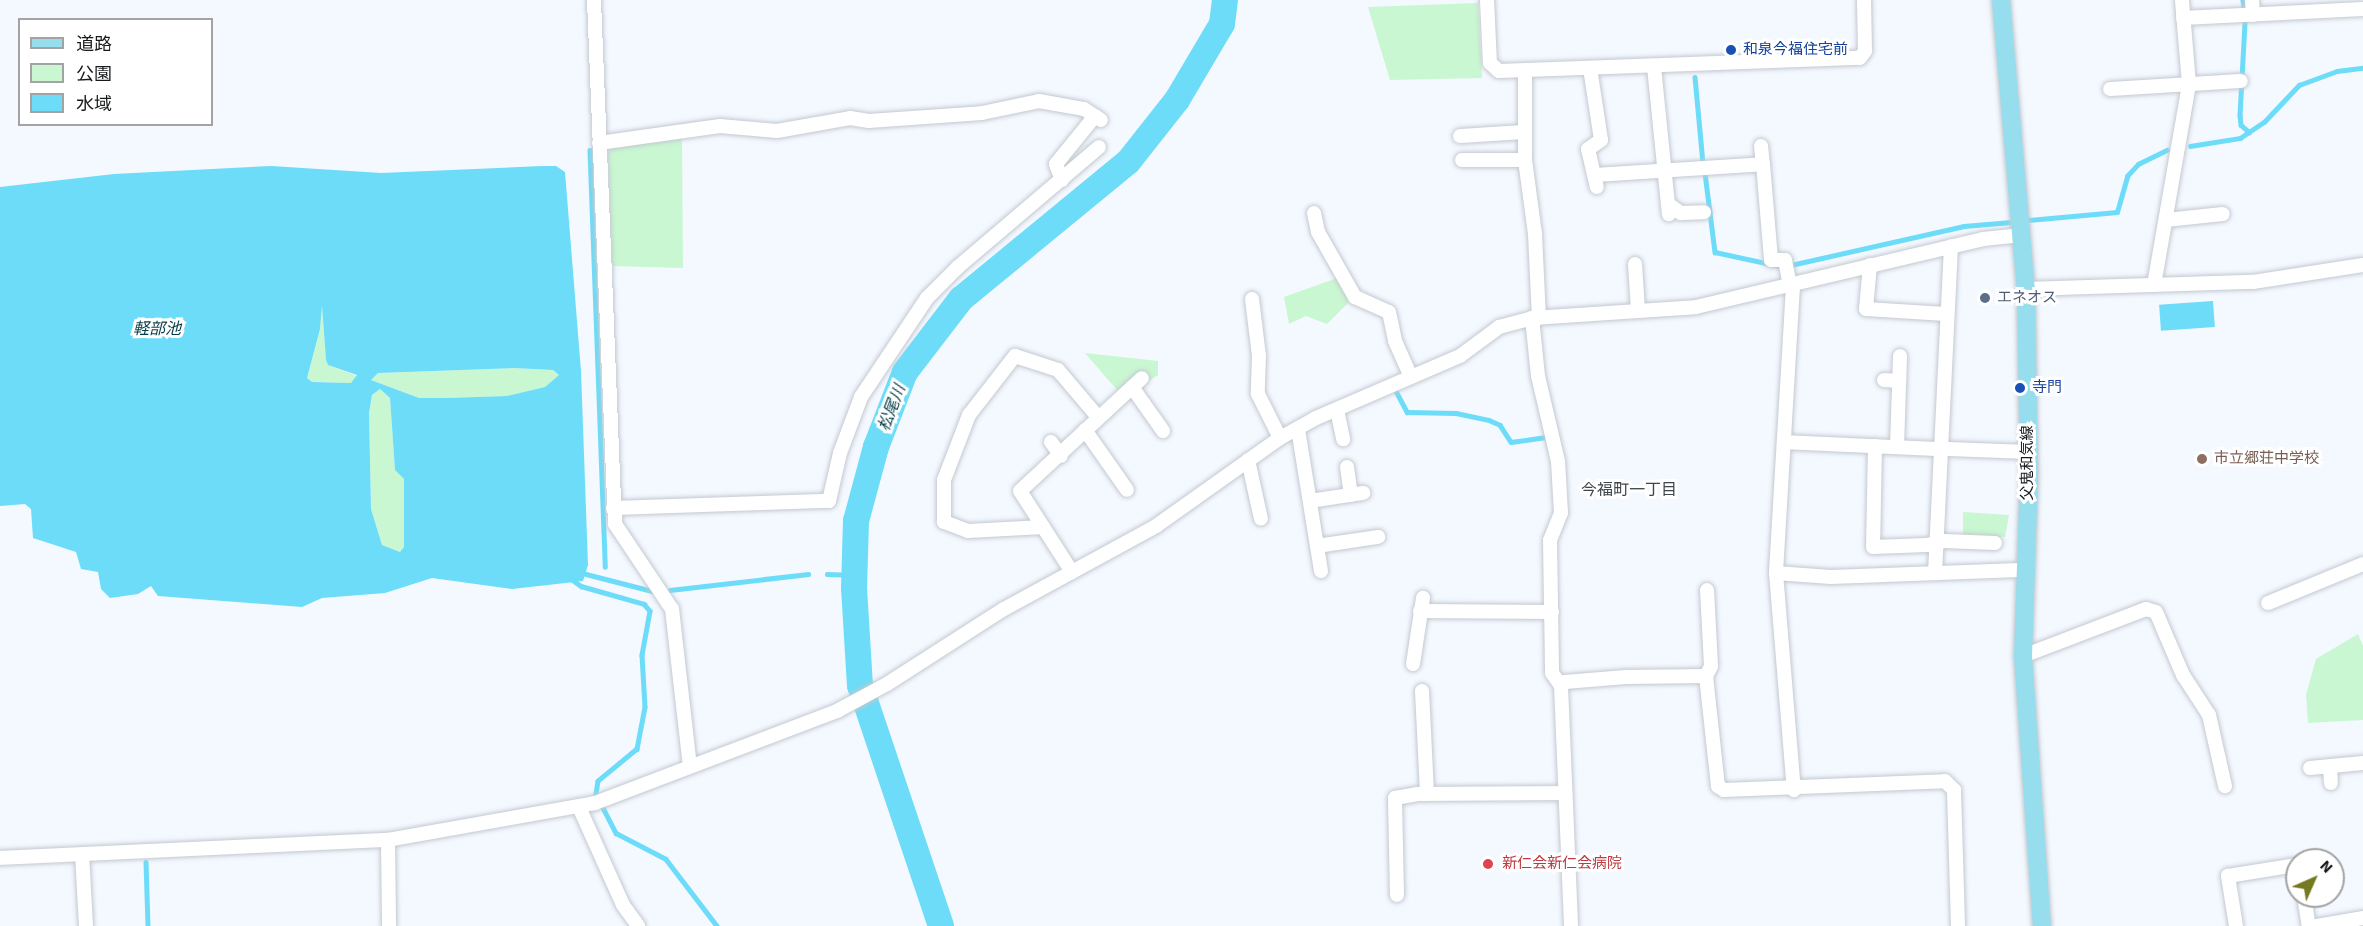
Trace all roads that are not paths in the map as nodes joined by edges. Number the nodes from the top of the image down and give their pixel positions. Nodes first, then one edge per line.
1 (594, 0) edge
2 (1487, 0) edge
3 (1864, 0) edge
4 (2001, 0) edge
5 (2182, 0) edge
6 (2252, 0) edge
7 (2329, 6) edge
8 (2363, 9) edge
9 (2253, 15) junction
10 (2183, 18) junction
11 (1654, 67) junction
12 (1590, 68) junction
13 (1525, 70) junction
14 (2241, 81) dead end
15 (2189, 84) junction
16 (2110, 89) dead end
17 (1524, 132) junction
18 (1460, 136) dead end
19 (598, 142) junction
20 (1761, 146) dead end
21 (1100, 147) dead end
22 (1462, 160) dead end
23 (1525, 160) junction
24 (1763, 164) junction
25 (1666, 170) junction
26 (1062, 180) junction
27 (1704, 212) dead end
28 (1314, 213) dead end
29 (2223, 214) dead end
30 (2166, 220) junction
31 (2022, 235) junction
32 (1951, 246) junction
33 (1635, 264) dead end
34 (1870, 265) junction
35 (2363, 265) edge
36 (2154, 285) junction
37 (1791, 286) junction
38 (2026, 290) junction
39 (1248, 309) dead end
40 (1638, 311) junction
41 (1947, 314) junction
42 (1535, 318) junction
43 (1900, 356) dead end
44 (1411, 377) junction
45 (1884, 380) dead end
46 (1899, 381) junction
47 (1336, 410) junction
48 (1098, 417) junction
49 (1298, 429) junction
50 (1085, 430) junction
51 (1163, 431) dead end
52 (1280, 438) junction
53 (1343, 439) dead end
54 (1051, 442) dead end
55 (1784, 442) junction
56 (1875, 446) junction
57 (1896, 447) junction
58 (1944, 449) junction
59 (2029, 452) junction
60 (1061, 456) junction
61 (1248, 460) junction
62 (1347, 467) dead end
63 (1127, 490) dead end
64 (1310, 501) junction
65 (613, 508) junction
66 (1261, 519) dead end
67 (1043, 527) junction
68 (1378, 537) dead end
69 (1995, 543) dead end
70 (1936, 544) junction
71 (1317, 546) junction
72 (2363, 564) edge
73 (2026, 570) junction
74 (1321, 571) dead end
75 (1072, 572) junction
76 (1776, 573) junction
77 (1935, 573) junction
78 (1707, 590) dead end
79 (2268, 603) dead end
80 (1552, 612) junction
81 (2024, 656) junction
82 (1413, 664) dead end
83 (1706, 676) junction
84 (1561, 686) junction
85 (1422, 691) dead end
86 (2363, 763) edge
87 (690, 766) junction
88 (2330, 766) junction
89 (2310, 768) dead end
90 (2331, 783) dead end
91 (2225, 786) dead end
92 (1794, 790) junction
93 (1564, 793) junction
94 (1427, 794) junction
95 (579, 807) junction
96 (388, 840) junction
97 (82, 854) junction
98 (0, 858) edge
99 (2285, 867) edge
100 (1397, 895) dead end
101 (2306, 908) edge
102 (2363, 918) edge
103 (86, 926) edge
104 (389, 926) edge
105 (638, 926) edge
106 (1571, 926) edge
107 (1958, 926) edge
108 (2042, 926) edge
109 (2236, 926) edge
110 (2308, 926) edge
111 (2317, 926) edge

1 - 19 street
2 - 13 street
3 - 11 street
4 - 31 main road, 父鬼和気線
5 - 10 street
6 - 9 street
7 - 8 street
7 - 9 street
9 - 10 street
10 - 15 street
11 - 12 street
11 - 25 street
12 - 13 street
12 - 25 street
13 - 17 street
14 - 15 street
15 - 16 street
15 - 30 street
17 - 18 street
17 - 23 street
19 - 26 street
19 - 65 street
20 - 24 street
21 - 26 street
22 - 23 street
23 - 42 street
24 - 25 street
24 - 37 street
25 - 27 street
26 - 65 street
28 - 44 street
29 - 30 street
30 - 36 street
31 - 32 street
31 - 38 main road, 父鬼和気線
32 - 34 street
32 - 41 street
33 - 40 street
34 - 37 street
34 - 41 street
35 - 36 street
36 - 38 street
37 - 40 street
37 - 55 street
38 - 59 main road, 父鬼和気線
39 - 52 street
40 - 42 street
41 - 58 street
42 - 44 street
42 - 80 street
43 - 46 street
44 - 47 street
45 - 46 street
46 - 57 street
47 - 49 street
47 - 53 street
48 - 50 street
48 - 51 street
48 - 67 street
49 - 52 street
49 - 64 street
50 - 60 street
50 - 63 street
52 - 61 street
54 - 60 street
55 - 56 street
55 - 76 street
56 - 57 street
56 - 70 street
57 - 58 street
58 - 59 street
58 - 70 street
59 - 73 main road, 父鬼和気線
60 - 67 street
61 - 66 street
61 - 75 street
62 - 64 street
64 - 71 street
65 - 87 street
67 - 75 street
68 - 71 street
69 - 70 street
70 - 77 street
71 - 74 street
72 - 79 street
73 - 77 street
73 - 81 main road, 父鬼和気線
75 - 87 street
76 - 77 street
76 - 92 street
78 - 83 street
80 - 82 street
80 - 84 street
81 - 91 street
81 - 108 main road, 父鬼和気線
83 - 84 street
83 - 92 street
84 - 93 street
85 - 94 street
86 - 88 street
87 - 95 street
88 - 89 street
88 - 90 street
92 - 107 street
93 - 94 street
93 - 106 street
94 - 100 street
95 - 96 street
95 - 105 street
96 - 97 street
96 - 104 street
97 - 98 street
97 - 103 street
99 - 109 street
101 - 110 street
102 - 111 street

